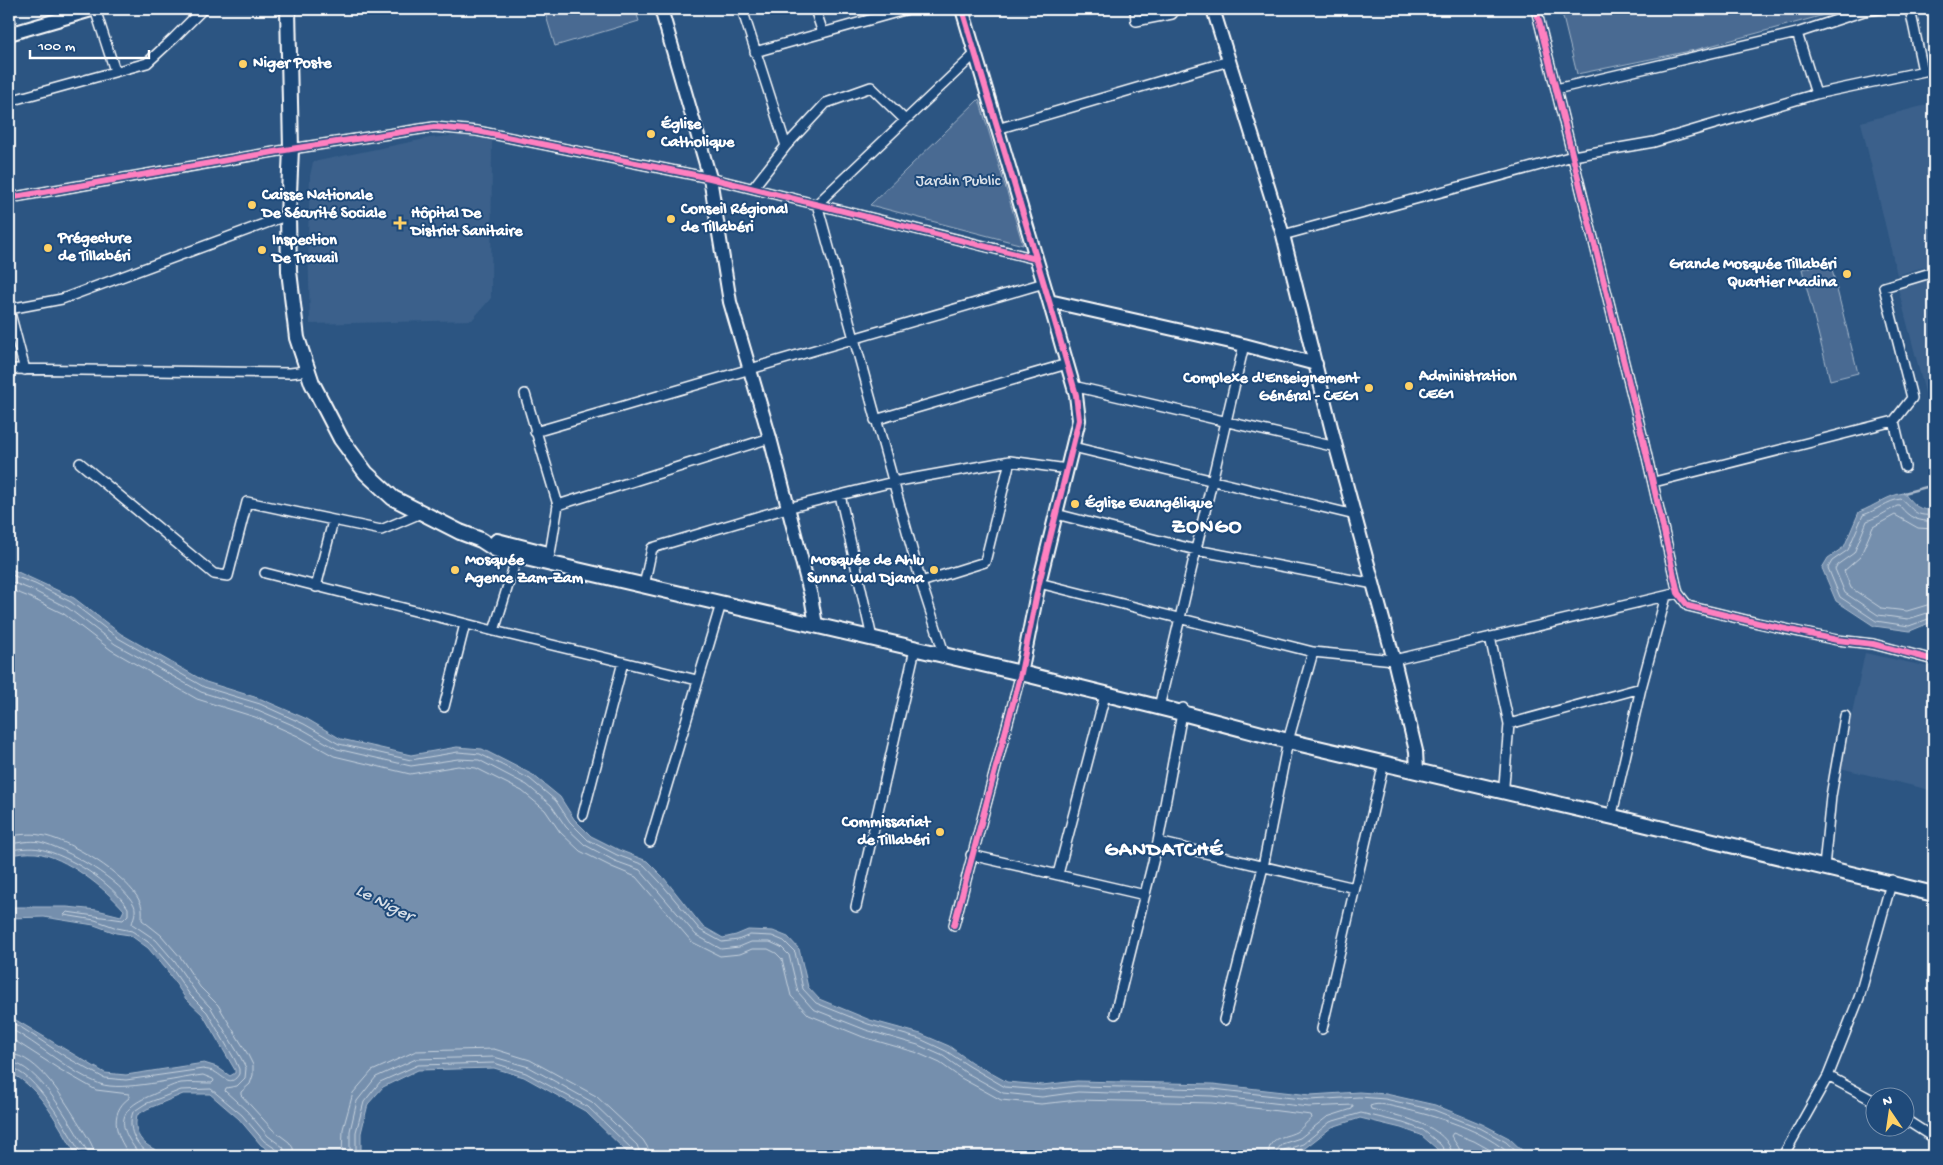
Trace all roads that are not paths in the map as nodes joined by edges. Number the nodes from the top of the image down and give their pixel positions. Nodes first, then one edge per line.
1 (95, 9) edge
2 (203, 9) edge
3 (288, 9) edge
4 (661, 9) edge
5 (742, 9) edge
6 (815, 9) edge
7 (908, 9) edge
8 (962, 9) edge
9 (1135, 9) edge
10 (1176, 9) edge
11 (1213, 9) edge
12 (1536, 9) edge
13 (1879, 9) edge
14 (1910, 9) edge
15 (9, 15) edge
16 (11, 33) edge
17 (823, 33) junction
18 (1797, 33) junction
19 (755, 52) junction
20 (975, 54) junction
21 (1229, 61) junction
22 (1934, 68) edge
23 (115, 71) junction
24 (1923, 71) junction
25 (1556, 89) junction
26 (1816, 94) junction
27 (9, 101) edge
28 (905, 120) junction
29 (997, 129) junction
30 (786, 146) junction
31 (291, 149) junction
32 (1573, 156) junction
33 (710, 178) junction
34 (753, 188) junction
35 (9, 198) edge
36 (816, 204) junction
37 (288, 215) junction
38 (1283, 236) junction
39 (1036, 259) junction
40 (1934, 272) edge
41 (1044, 283) junction
42 (1049, 301) junction
43 (9, 309) edge
44 (852, 339) junction
45 (1244, 345) junction
46 (1067, 364) junction
47 (1316, 364) junction
48 (9, 369) edge
49 (26, 370) junction
50 (748, 370) junction
51 (307, 371) junction
52 (1073, 386) junction
53 (525, 394) dead end
54 (875, 420) junction
55 (1226, 420) junction
56 (1894, 421) junction
57 (535, 432) junction
58 (770, 438) junction
59 (1073, 447) junction
60 (1336, 447) junction
61 (1010, 461) junction
62 (80, 463) dead end
63 (1905, 467) dead end
64 (1067, 469) junction
65 (1212, 480) junction
66 (893, 482) junction
67 (1654, 482) junction
68 (840, 495) junction
69 (558, 505) junction
70 (787, 508) junction
71 (421, 512) junction
72 (1056, 514) junction
73 (1355, 515) junction
74 (333, 522) junction
75 (482, 540) junction
76 (1196, 550) junction
77 (550, 554) junction
78 (517, 556) junction
79 (266, 573) dead end
80 (645, 581) junction
81 (921, 582) junction
82 (1039, 583) junction
83 (1374, 584) junction
84 (316, 587) junction
85 (1678, 593) junction
86 (1666, 596) junction
87 (721, 604) junction
88 (1180, 618) junction
89 (815, 621) junction
90 (466, 624) junction
91 (494, 631) junction
92 (872, 635) junction
93 (1490, 637) junction
94 (915, 649) junction
95 (943, 650) junction
96 (1313, 652) junction
97 (1394, 660) junction
98 (1934, 660) edge
99 (623, 662) junction
100 (1022, 670) junction
101 (697, 680) junction
102 (1641, 688) junction
103 (1105, 695) junction
104 (1160, 703) junction
105 (444, 707) dead end
106 (1182, 710) junction
107 (1845, 716) dead end
108 (1509, 724) junction
109 (1289, 738) junction
110 (1384, 763) junction
111 (1417, 767) junction
112 (1504, 785) junction
113 (1613, 810) junction
114 (583, 815) dead end
115 (650, 842) dead end
116 (1158, 842) junction
117 (971, 855) junction
118 (1825, 864) junction
119 (1263, 867) junction
120 (1058, 874) junction
121 (1892, 880) junction
122 (1355, 888) junction
123 (1934, 888) edge
124 (1145, 894) junction
125 (1934, 894) edge
126 (856, 907) dead end
127 (954, 925) dead end
128 (1115, 1014) dead end
129 (1224, 1020) dead end
130 (1322, 1029) dead end
131 (1828, 1076) junction
132 (1866, 1097) edge
133 (1916, 1126) edge
134 (1934, 1138) edge
135 (1783, 1156) edge

1 - 16 street
1 - 23 street
2 - 23 street
3 - 31 main road
4 - 33 street
5 - 19 street
6 - 17 street
7 - 17 street
8 - 20 street
9 - 10 street
11 - 21 street
12 - 25 street
13 - 18 street
14 - 24 street
15 - 16 street
17 - 19 street
18 - 25 street
18 - 26 street
19 - 30 street
20 - 28 street
20 - 29 street
21 - 29 street
21 - 38 street
22 - 24 street
23 - 27 street
24 - 26 street
25 - 32 street
26 - 32 street
28 - 30 street
28 - 36 street
29 - 39 street
30 - 34 street
31 - 33 street
31 - 35 street
31 - 37 main road
32 - 38 street
32 - 67 street
33 - 34 street
33 - 50 street
34 - 36 street
36 - 39 street
36 - 44 street
37 - 43 street
37 - 51 main road
38 - 47 street
39 - 41 street
40 - 56 street
41 - 42 street
41 - 44 street
42 - 45 street
42 - 46 street
43 - 49 street
44 - 50 street
44 - 54 street
45 - 47 street
45 - 55 street
46 - 52 street
46 - 54 street
47 - 60 street
48 - 49 street
49 - 51 street
50 - 57 street
50 - 58 street
51 - 71 main road
52 - 55 street
52 - 59 street
53 - 57 street
54 - 66 street
55 - 60 street
55 - 65 street
56 - 63 street
56 - 67 street
57 - 69 street
58 - 69 street
58 - 70 street
59 - 64 street
59 - 65 street
60 - 73 street
61 - 64 street
61 - 66 street
61 - 81 street
62 - 74 street
64 - 72 street
65 - 73 street
65 - 76 street
66 - 68 street
66 - 81 street
67 - 85 street
68 - 70 street
68 - 92 street
69 - 77 street
70 - 80 street
70 - 89 street
71 - 74 street
71 - 75 main road
72 - 76 street
72 - 82 street
73 - 83 street
74 - 84 street
75 - 77 main road
75 - 78 main road
76 - 83 street
76 - 88 street
77 - 80 main road
78 - 87 main road
78 - 91 street
79 - 84 street
80 - 89 main road
81 - 95 street
82 - 88 street
82 - 100 street
83 - 97 street
84 - 90 street
85 - 86 street
85 - 98 street
86 - 93 street
86 - 102 street
87 - 89 main road
87 - 101 street
88 - 96 street
88 - 104 street
89 - 92 main road
90 - 91 street
90 - 105 street
91 - 99 street
92 - 94 main road
92 - 95 main road
93 - 97 street
93 - 108 street
94 - 100 main road
94 - 126 street
95 - 100 main road
96 - 97 street
96 - 109 street
97 - 111 street
99 - 101 street
99 - 114 street
100 - 103 main road
100 - 104 main road
100 - 117 street
101 - 115 street
102 - 108 street
102 - 113 street
103 - 106 main road
103 - 120 street
104 - 106 main road
106 - 109 main road
106 - 116 street
107 - 118 street
108 - 112 street
109 - 110 main road
109 - 111 main road
109 - 119 street
110 - 111 main road
110 - 122 street
111 - 112 main road
111 - 118 main road
112 - 113 main road
113 - 118 main road
116 - 119 street
116 - 124 street
117 - 120 street
117 - 127 street
118 - 121 main road
119 - 122 street
119 - 129 street
120 - 124 street
121 - 123 main road
121 - 125 main road
121 - 131 street
122 - 130 street
124 - 128 street
131 - 132 street
131 - 135 street
133 - 134 street

